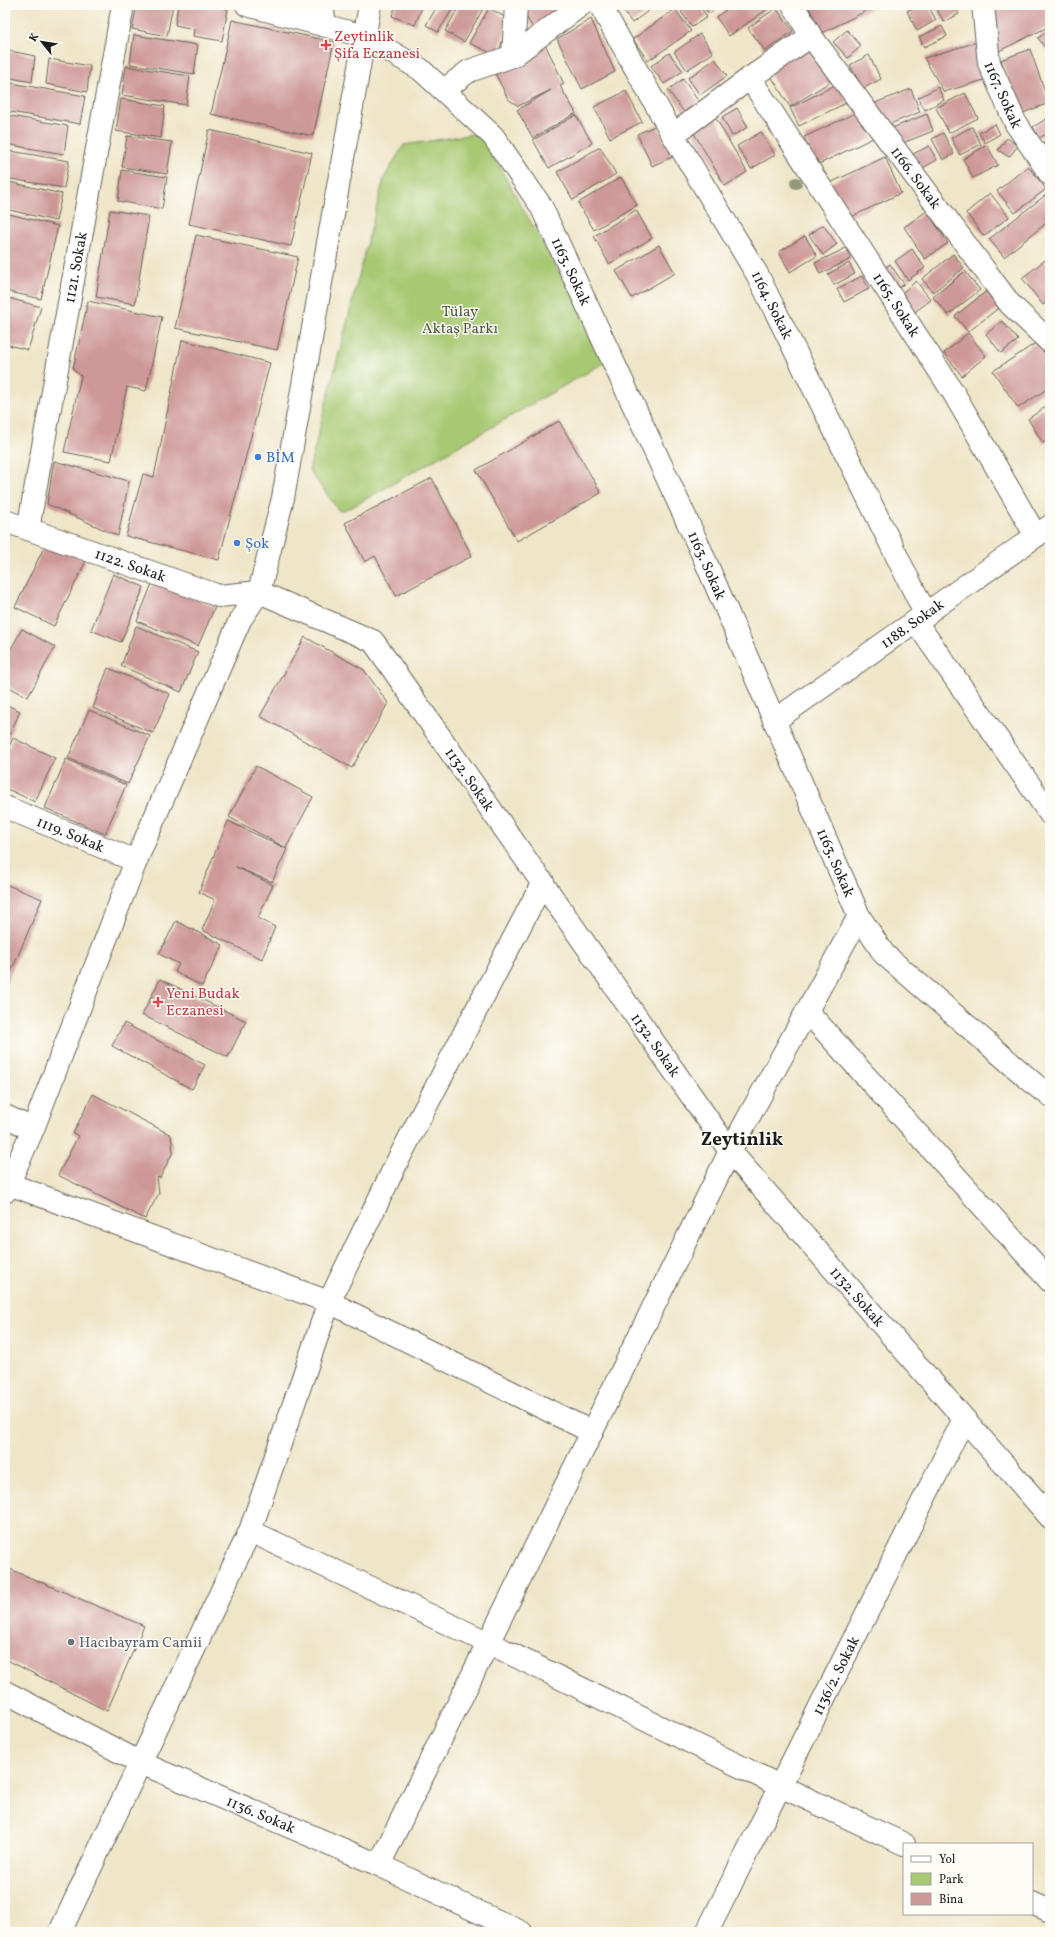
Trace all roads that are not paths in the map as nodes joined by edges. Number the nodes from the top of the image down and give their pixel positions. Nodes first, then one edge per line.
1 (123, 5) edge
2 (247, 5) edge
3 (370, 5) edge
4 (516, 5) edge
5 (581, 5) edge
6 (600, 5) edge
7 (793, 5) edge
8 (983, 5) edge
9 (324, 15) edge
10 (364, 36) junction
11 (811, 36) junction
12 (513, 56) junction
13 (750, 78) junction
14 (444, 90) junction
15 (672, 135) junction
16 (1050, 174) edge
17 (1050, 342) edge
18 (5, 521) edge
19 (28, 530) junction
20 (1043, 531) edge
21 (259, 592) junction
22 (921, 618) junction
23 (774, 721) junction
24 (5, 807) edge
25 (1050, 814) edge
26 (136, 861) junction
27 (543, 882) junction
28 (859, 916) junction
29 (806, 1011) junction
30 (1046, 1085) edge
31 (5, 1116) edge
32 (33, 1129) junction
33 (730, 1151) junction
34 (7, 1188) edge
35 (1050, 1281) edge
36 (329, 1302) junction
37 (964, 1419) junction
38 (592, 1432) junction
39 (1050, 1517) edge
40 (250, 1531) junction
41 (488, 1643) junction
42 (5, 1692) edge
43 (141, 1762) junction
44 (780, 1786) junction
45 (903, 1844) edge
46 (379, 1866) junction
47 (1033, 1903) edge
48 (1050, 1911) edge
49 (60, 1932) edge
50 (521, 1932) edge
51 (707, 1932) edge

1 - 19 street, 1121. Sokak
2 - 9 street, 1163. Sokak
3 - 10 street
4 - 12 street
5 - 12 street
6 - 15 street, 1164. Sokak
7 - 11 street, 1166. Sokak
8 - 16 street, 1167. Sokak
9 - 10 street, 1163. Sokak
10 - 14 street, 1163. Sokak
10 - 21 street
11 - 13 street
11 - 17 street, 1166. Sokak
12 - 14 street
13 - 15 street
13 - 20 street, 1165. Sokak
14 - 23 street, 1163. Sokak
15 - 22 street, 1164. Sokak
18 - 19 street, 1122. Sokak
19 - 21 street, 1122. Sokak
20 - 22 street, 1188. Sokak
21 - 26 street
21 - 27 street, 1132. Sokak
22 - 23 street, 1188. Sokak
22 - 25 street, 1164. Sokak
23 - 28 street, 1163. Sokak
24 - 26 street, 1119. Sokak
26 - 32 street
27 - 33 street, 1132. Sokak
27 - 36 street
28 - 29 street
28 - 30 street, 1163. Sokak
29 - 33 street
29 - 35 street
31 - 32 street
32 - 34 street
33 - 37 street, 1132. Sokak
33 - 38 street
34 - 36 street
36 - 38 street
36 - 40 street
37 - 39 street, 1132. Sokak
37 - 44 street, 1136/2. Sokak
38 - 41 street
40 - 41 street
40 - 43 street
41 - 44 street
41 - 46 street
42 - 43 street, 1136. Sokak
43 - 46 street, 1136. Sokak
43 - 49 street
44 - 45 street
44 - 51 street, 1136/2. Sokak
46 - 50 street, 1136. Sokak
47 - 48 street

